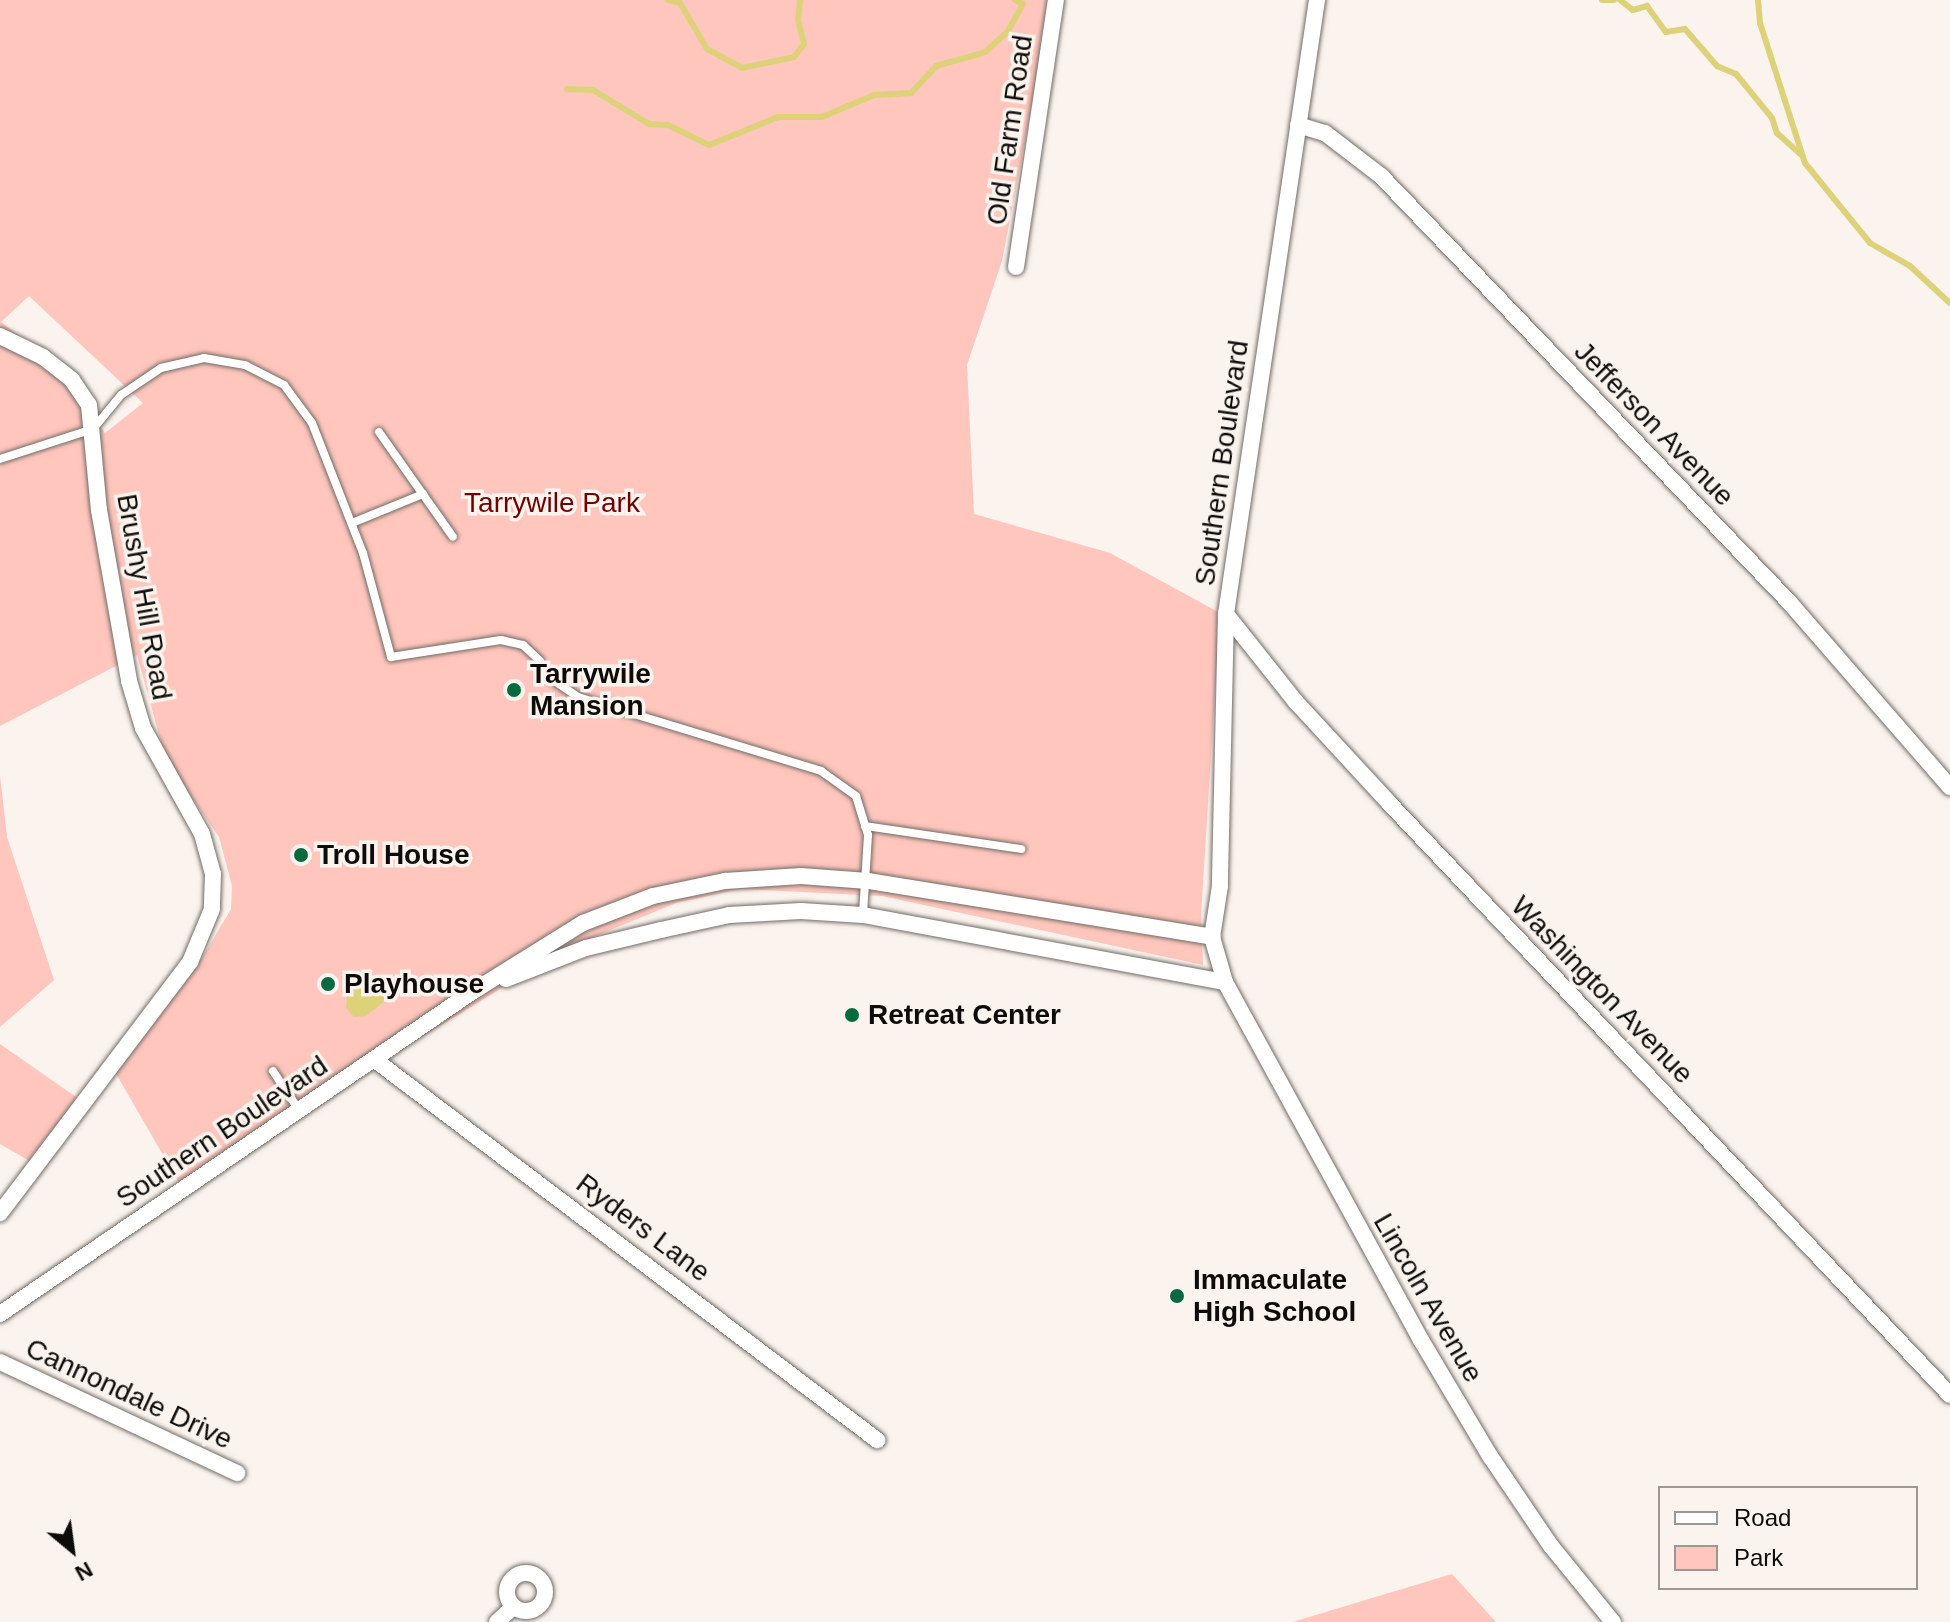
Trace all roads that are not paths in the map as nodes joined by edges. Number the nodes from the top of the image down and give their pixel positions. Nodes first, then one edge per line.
1 (1056, 0) edge
2 (1317, 0) edge
3 (1298, 125) junction
4 (1016, 267) dead end
5 (0, 336) edge
6 (93, 429) junction
7 (379, 432) dead end
8 (0, 459) edge
9 (423, 494) junction
10 (352, 523) junction
11 (453, 537) dead end
12 (1226, 614) junction
13 (540, 661) dead end
14 (550, 678) dead end
15 (1950, 787) edge
16 (865, 826) junction
17 (1021, 849) dead end
18 (868, 881) junction
19 (863, 915) junction
20 (1212, 937) junction
21 (1225, 982) junction
22 (472, 992) junction
23 (375, 1060) junction
24 (273, 1071) dead end
25 (300, 1111) junction
26 (0, 1213) edge
27 (0, 1314) edge
28 (0, 1362) edge
29 (1950, 1395) edge
30 (877, 1440) dead end
31 (237, 1473) dead end
32 (513, 1607) dead end
33 (497, 1622) edge
34 (1613, 1622) edge

1 - 4 street, Old Farm Road
2 - 3 street, Southern Boulevard
3 - 12 street, Southern Boulevard
3 - 15 street, Jefferson Avenue
5 - 6 street, Brushy Hill Road
6 - 8 lane
6 - 10 lane
6 - 26 street, Brushy Hill Road
7 - 9 lane
9 - 10 lane
9 - 11 lane
10 - 13 lane
12 - 20 street, Southern Boulevard
12 - 29 street, Washington Avenue
14 - 16 lane
16 - 17 lane
16 - 18 lane
18 - 19 lane
18 - 20 street, Southern Boulevard
18 - 22 street, Southern Boulevard
19 - 21 street, Southern Boulevard
19 - 22 street, Southern Boulevard
20 - 21 street, Southern Boulevard
21 - 34 street, Lincoln Avenue
22 - 23 street, Southern Boulevard
23 - 25 street, Southern Boulevard
23 - 30 street, Ryders Lane
24 - 25 lane
25 - 27 street, Southern Boulevard
28 - 31 street, Cannondale Drive
32 - 33 street

